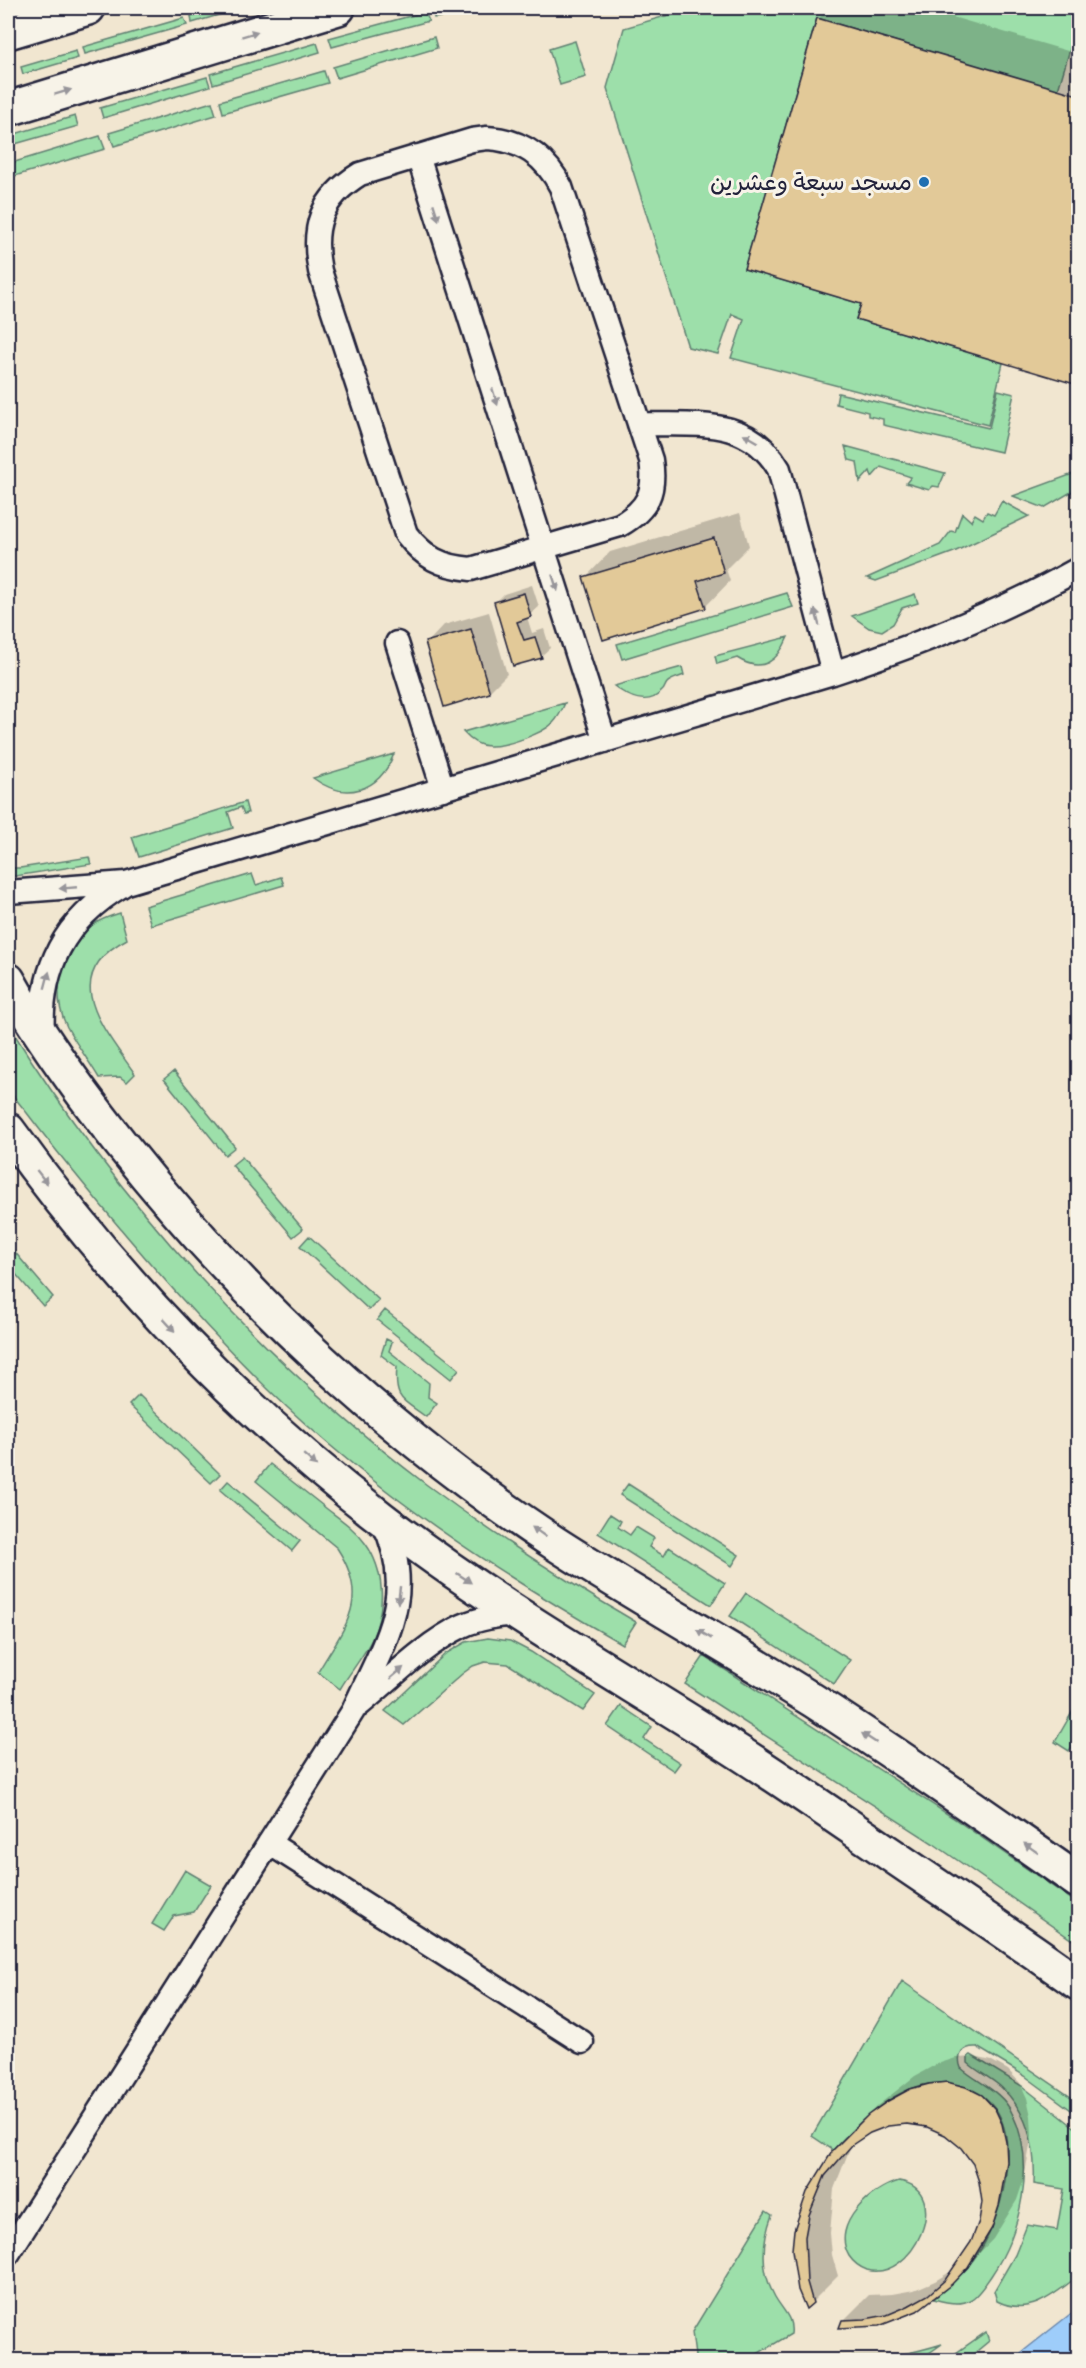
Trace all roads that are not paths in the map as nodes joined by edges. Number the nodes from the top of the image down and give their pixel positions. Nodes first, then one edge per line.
1 (88, 8) edge
2 (338, 8) edge
3 (8, 32) edge
4 (8, 109) edge
5 (418, 156) junction
6 (639, 424) junction
7 (544, 548) junction
8 (1078, 569) edge
9 (397, 643) dead end
10 (833, 673) junction
11 (605, 741) junction
12 (443, 789) junction
13 (126, 883) junction
14 (8, 892) edge
15 (8, 980) edge
16 (43, 1038) junction
17 (8, 1130) edge
18 (381, 1518) junction
19 (516, 1614) junction
20 (352, 1711) junction
21 (269, 1843) junction
22 (1078, 1881) edge
23 (1078, 1983) edge
24 (582, 2042) dead end
25 (8, 2254) edge

1 - 3 street
4 -> 2 street
5 - 6 lane
5 -> 7 lane
5 - 7 lane
6 - 7 lane
10 -> 6 lane
7 -> 11 lane
8 - 10 lane
9 - 12 lane
10 - 11 lane
11 - 12 lane
12 - 13 lane
13 -> 14 lane
16 -> 13 lane
15 - 16 street
22 -> 16 street
17 -> 18 street
18 -> 19 street
18 -> 20 lane
20 -> 19 lane
19 - 23 street
20 - 21 lane
21 - 24 lane
21 - 25 lane

